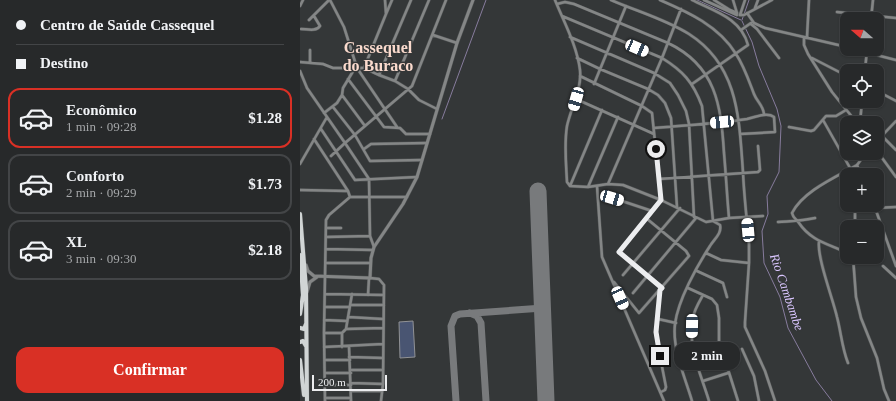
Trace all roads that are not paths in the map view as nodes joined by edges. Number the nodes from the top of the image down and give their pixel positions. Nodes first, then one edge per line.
1 (303, 0) edge
2 (330, 0) edge
3 (385, 0) edge
4 (392, 0) edge
5 (411, 0) edge
6 (429, 0) edge
7 (446, 0) edge
8 (473, 0) edge
9 (555, 0) edge
10 (611, 0) edge
11 (660, 0) edge
12 (692, 0) edge
13 (704, 0) edge
14 (714, 0) edge
15 (732, 0) edge
16 (745, 0) edge
17 (758, 0) edge
18 (772, 0) edge
19 (809, 0) edge
20 (873, 0) edge
21 (557, 4) junction
22 (300, 6) edge
23 (626, 6) junction
24 (755, 8) junction
25 (681, 9) junction
26 (837, 12) dead end
27 (840, 12) edge
28 (872, 12) edge
29 (747, 13) junction
30 (386, 14) junction
31 (314, 16) junction
32 (562, 16) junction
33 (736, 16) junction
34 (884, 18) edge
35 (896, 18) edge
36 (309, 20) dead end
37 (620, 22) junction
38 (751, 24) junction
39 (674, 26) junction
40 (301, 29) edge
41 (742, 29) junction
42 (433, 35) junction
43 (570, 37) junction
44 (805, 37) junction
45 (613, 38) junction
46 (458, 43) junction
47 (668, 43) junction
48 (840, 45) edge
49 (310, 50) dead end
50 (736, 53) junction
51 (608, 54) junction
52 (883, 56) edge
53 (810, 57) junction
54 (577, 58) junction
55 (662, 58) junction
56 (779, 58) dead end
57 (896, 60) edge
58 (300, 62) edge
59 (310, 63) junction
60 (720, 65) junction
61 (356, 68) junction
62 (364, 68) junction
63 (600, 69) junction
64 (300, 71) edge
65 (840, 72) edge
66 (654, 73) junction
67 (379, 75) junction
68 (706, 75) junction
69 (580, 76) junction
70 (348, 79) junction
71 (395, 81) junction
72 (594, 84) junction
73 (692, 84) junction
74 (408, 89) junction
75 (648, 89) junction
76 (342, 95) junction
77 (884, 95) edge
78 (576, 99) junction
79 (896, 101) edge
80 (642, 106) junction
81 (333, 107) junction
82 (386, 108) junction
83 (438, 109) junction
84 (602, 110) junction
85 (846, 110) junction
86 (324, 113) junction
87 (764, 115) junction
88 (852, 116) edge
89 (327, 117) junction
90 (375, 117) junction
91 (618, 117) junction
92 (738, 120) junction
93 (823, 120) junction
94 (896, 121) edge
95 (722, 122) junction
96 (633, 124) junction
97 (689, 124) junction
98 (705, 124) junction
99 (365, 126) junction
100 (672, 126) junction
101 (398, 127) junction
102 (789, 127) dead end
103 (654, 128) junction
104 (320, 129) junction
105 (430, 134) junction
106 (654, 134) junction
107 (740, 134) junction
108 (884, 134) edge
109 (355, 135) junction
110 (884, 138) edge
111 (314, 139) junction
112 (345, 143) junction
113 (428, 143) junction
114 (758, 146) dead end
115 (364, 149) junction
116 (896, 150) edge
117 (336, 152) junction
118 (331, 156) dead end
119 (422, 160) junction
120 (861, 160) edge
121 (884, 160) edge
122 (300, 164) edge
123 (858, 165) junction
124 (849, 168) edge
125 (852, 168) edge
126 (859, 168) edge
127 (743, 173) junction
128 (726, 174) junction
129 (840, 174) edge
130 (710, 176) junction
131 (692, 177) junction
132 (896, 177) edge
133 (417, 178) junction
134 (676, 178) junction
135 (368, 179) junction
136 (659, 179) junction
137 (608, 184) junction
138 (570, 186) junction
139 (597, 186) junction
140 (588, 187) junction
141 (300, 190) edge
142 (348, 191) junction
143 (350, 197) junction
144 (368, 197) junction
145 (407, 198) junction
146 (612, 198) dead end
147 (661, 200) junction
148 (884, 206) edge
149 (896, 207) edge
150 (679, 208) junction
151 (652, 211) junction
152 (876, 212) edge
153 (300, 215) edge
154 (746, 216) junction
155 (763, 216) dead end
156 (696, 217) junction
157 (646, 218) junction
158 (729, 218) junction
159 (815, 218) dead end
160 (796, 220) junction
161 (713, 221) junction
162 (778, 222) dead end
163 (326, 228) junction
164 (341, 228) dead end
165 (661, 231) junction
166 (370, 236) junction
167 (326, 237) junction
168 (675, 242) junction
169 (819, 242) junction
170 (373, 248) junction
171 (326, 249) junction
172 (840, 250) edge
173 (706, 253) junction
174 (300, 255) edge
175 (304, 259) junction
176 (326, 263) junction
177 (370, 263) junction
178 (632, 264) junction
179 (749, 264) junction
180 (854, 264) edge
181 (883, 266) dead end
182 (896, 266) edge
183 (697, 271) junction
184 (623, 275) dead end
185 (647, 276) junction
186 (318, 277) junction
187 (326, 277) junction
188 (369, 278) junction
189 (896, 278) edge
190 (611, 279) junction
191 (688, 288) junction
192 (661, 289) junction
193 (633, 293) dead end
194 (325, 294) junction
195 (352, 294) junction
196 (368, 295) junction
197 (384, 295) junction
198 (703, 295) junction
199 (726, 296) dead end
200 (307, 298) junction
201 (384, 305) junction
202 (350, 306) junction
203 (325, 307) junction
204 (307, 309) junction
205 (300, 313) edge
206 (348, 317) junction
207 (383, 319) junction
208 (658, 319) junction
209 (324, 320) junction
210 (347, 321) junction
211 (676, 323) junction
212 (300, 328) edge
213 (383, 328) junction
214 (346, 329) junction
215 (324, 333) junction
216 (342, 334) junction
217 (300, 342) edge
218 (383, 344) junction
219 (342, 346) junction
220 (349, 346) junction
221 (324, 347) junction
222 (742, 349) dead end
223 (350, 358) junction
224 (383, 358) junction
225 (300, 360) edge
226 (325, 360) junction
227 (307, 362) junction
228 (848, 362) dead end
229 (696, 366) junction
230 (383, 370) junction
231 (682, 370) junction
232 (351, 372) junction
233 (728, 373) junction
234 (325, 374) junction
235 (703, 380) junction
236 (351, 384) junction
237 (383, 384) junction
238 (325, 385) junction
239 (351, 391) junction
240 (382, 392) junction
241 (661, 392) junction
242 (351, 399) edge
243 (325, 400) edge
244 (887, 400) edge
245 (306, 401) edge
246 (381, 401) edge
247 (664, 401) edge
248 (692, 401) edge
249 (708, 401) edge
250 (738, 401) edge
251 (759, 401) edge
252 (775, 401) edge

1 - 22 street
2 - 31 street
2 - 61 street
3 - 30 street
4 - 30 street
5 - 67 street
6 - 71 street
7 - 42 street
8 - 46 street
9 - 21 street
10 - 23 street
11 - 25 street
12 - 33 street
13 - 33 street
14 - 33 street
15 - 33 street
16 - 33 street
17 - 24 street
18 - 24 street
19 - 44 street
20 - 28 street
21 - 32 street
21 - 37 street
23 - 37 street
23 - 39 street
24 - 29 street
25 - 39 street
25 - 50 street
26 - 27 street
29 - 33 street
29 - 38 street
30 - 62 street
31 - 36 street
31 - 40 street
32 - 43 street
32 - 45 street
33 - 41 street
34 - 35 street
37 - 45 street
37 - 47 street
38 - 41 street
38 - 44 street
38 - 56 street
39 - 47 street
39 - 60 street
41 - 50 street
42 - 46 street
42 - 74 street
43 - 51 street
43 - 54 street
44 - 48 street
44 - 53 street
45 - 51 street
45 - 55 street
46 - 83 street
47 - 55 street
47 - 68 street
49 - 59 street
50 - 60 street
50 - 87 street
51 - 63 street
51 - 66 street
52 - 57 street
53 - 65 street
53 - 85 street
54 - 63 street
54 - 69 street
55 - 66 street
55 - 73 street
58 - 59 street
59 - 61 street
60 - 68 street
60 - 92 street
61 - 62 street
61 - 70 street
61 - 82 street
62 - 67 street
63 - 72 street
63 - 75 street
64 - 86 street
66 - 75 street
66 - 97 street
67 - 71 street
68 - 73 street
68 - 95 street
69 - 72 street
69 - 78 street
70 - 76 street
70 - 90 street
71 - 74 street
72 - 80 street
73 - 98 street
74 - 82 street
74 - 83 street
75 - 80 street
75 - 100 street
76 - 81 street
76 - 99 street
77 - 79 street
78 - 84 street
78 - 138 street
80 - 96 street
80 - 103 street
81 - 86 street
81 - 109 street
82 - 90 street
82 - 101 street
83 - 105 street
84 - 91 street
84 - 138 street
85 - 88 street
85 - 93 street
86 - 89 street
87 - 92 street
87 - 107 street
89 - 104 street
89 - 112 street
90 - 99 street
90 - 101 street
91 - 96 street
91 - 140 street
92 - 95 street
92 - 107 street
93 - 102 street
93 - 124 street
94 - 108 street
95 - 98 street
95 - 128 street
96 - 106 street
96 - 137 street
97 - 98 street
97 - 100 street
97 - 131 street
98 - 130 street
99 - 109 street
100 - 103 street
100 - 134 street
101 - 105 street
103 - 106 street
104 - 111 street
104 - 117 street
105 - 113 street
106 - 136 street
107 - 127 street
109 - 112 street
109 - 115 street
110 - 116 street
111 - 122 street
111 - 142 street
112 - 117 street
112 - 135 street
113 - 115 street
113 - 119 street
114 - 127 street
115 - 119 street
117 - 118 street
117 - 135 street
119 - 133 street
120 - 123 street
121 - 132 street
123 - 125 street
123 - 126 street
127 - 128 street
127 - 154 street
128 - 130 street
128 - 158 street
129 - 160 street
130 - 131 street
130 - 161 street
131 - 134 street
131 - 156 street
133 - 135 street
133 - 145 street
134 - 136 street
134 - 150 street
135 - 144 street
136 - 147 street
137 - 139 street
137 - 147 street
138 - 140 street
139 - 140 street
139 - 190 street
141 - 142 street
142 - 143 street
143 - 144 street
143 - 163 street
144 - 145 street
144 - 166 street
145 - 170 street
146 - 151 street
147 - 150 street
147 - 151 street
148 - 149 street
150 - 156 street
150 - 165 street
151 - 157 street
152 - 182 street
153 - 175 main road
154 - 155 street
154 - 158 street
154 - 179 street
156 - 161 street
156 - 168 street
157 - 165 street
157 - 178 street
158 - 161 street
159 - 160 street
160 - 162 street
160 - 169 street
161 - 173 street
163 - 164 street
163 - 167 street
165 - 168 street
165 - 178 street
166 - 167 street
166 - 170 street
167 - 171 street
168 - 185 street
168 - 192 street
169 - 172 street
169 - 228 street
170 - 171 street
170 - 177 street
171 - 176 street
173 - 179 street
173 - 183 street
174 - 205 main road
175 - 186 street
175 - 200 main road
176 - 177 street
176 - 187 street
177 - 188 street
178 - 184 street
178 - 185 street
179 - 252 street
180 - 244 street
181 - 189 street
183 - 191 street
183 - 199 street
185 - 192 street
185 - 193 street
186 - 187 street
186 - 200 street
187 - 188 street
187 - 194 street
188 - 196 street
188 - 197 street
190 - 192 street
190 - 241 street
191 - 198 street
191 - 211 street
192 - 208 street
194 - 195 street
194 - 203 street
195 - 196 street
195 - 202 street
196 - 197 street
197 - 201 street
198 - 229 street
198 - 233 street
200 - 204 main road
201 - 202 street
201 - 207 street
202 - 203 street
202 - 206 street
203 - 209 street
204 - 212 main road
204 - 227 main road
206 - 207 street
206 - 210 street
207 - 213 street
208 - 211 street
208 - 241 street
209 - 210 street
209 - 215 street
210 - 214 street
211 - 231 street
213 - 214 street
213 - 218 street
214 - 216 street
215 - 216 street
215 - 221 street
216 - 219 street
217 - 227 main road
218 - 220 street
218 - 224 street
219 - 220 street
219 - 221 street
220 - 223 street
221 - 226 street
222 - 251 street
223 - 224 street
223 - 226 street
223 - 232 street
224 - 230 street
225 - 245 main road
226 - 234 street
227 - 245 main road
229 - 231 street
229 - 235 street
230 - 232 street
230 - 237 street
231 - 248 street
232 - 234 street
232 - 236 street
233 - 235 street
233 - 250 street
234 - 238 street
235 - 249 street
236 - 237 street
236 - 238 street
236 - 239 street
237 - 240 street
238 - 243 street
239 - 240 street
239 - 242 street
240 - 246 street
241 - 247 street
242 - 243 street

